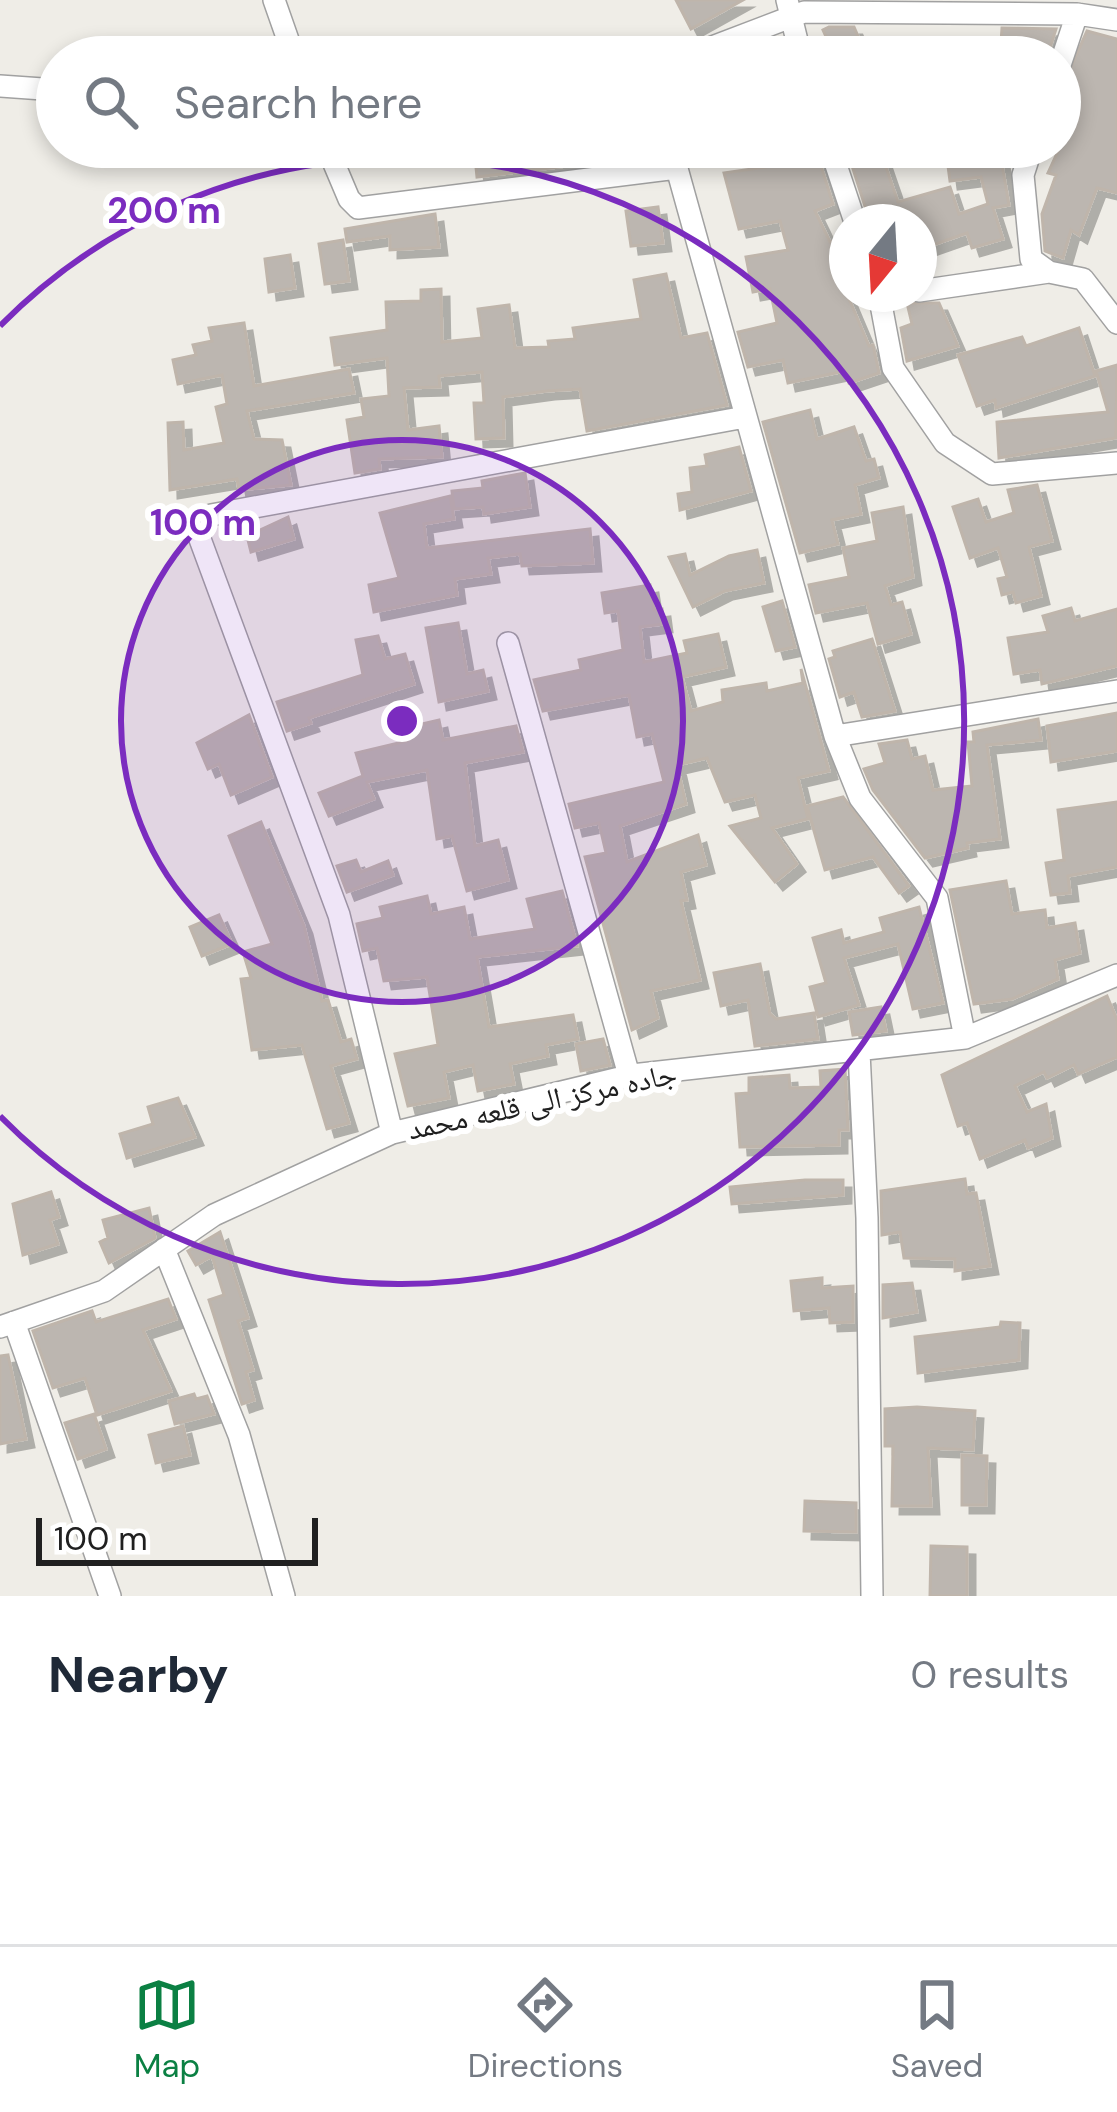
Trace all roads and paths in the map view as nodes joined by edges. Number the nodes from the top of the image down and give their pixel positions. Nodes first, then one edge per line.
1 (274, 0) edge
2 (788, 10) edge
3 (1077, 14) junction
4 (1117, 20) edge
5 (287, 36) edge
6 (732, 36) edge
7 (1070, 36) edge
8 (0, 86) edge
9 (36, 89) edge
10 (336, 168) edge
11 (610, 168) edge
12 (677, 168) edge
13 (837, 168) edge
14 (1025, 168) edge
15 (849, 204) edge
16 (1049, 272) junction
17 (937, 288) edge
18 (888, 312) edge
19 (1117, 322) edge
20 (745, 417) junction
21 (1117, 464) edge
22 (508, 643) dead end
23 (1117, 691) edge
24 (835, 736) junction
25 (1117, 975) edge
26 (965, 1037) junction
27 (859, 1052) junction
28 (630, 1079) junction
29 (392, 1133) junction
30 (164, 1250) junction
31 (7, 1325) edge
32 (110, 1596) edge
33 (284, 1596) edge
34 (872, 1596) edge

1 - 5 street
2 - 3 street
2 - 6 street
3 - 4 street
3 - 7 street
8 - 9 street
10 - 11 street
12 - 20 street
13 - 15 street
14 - 16 street
16 - 17 street
16 - 19 street
18 - 21 street
20 - 24 street
20 - 29 street
22 - 28 street
23 - 24 street
24 - 26 street
25 - 26 street, جاده مرکز الی قلعه محمد
26 - 27 street, جاده مرکز الی قلعه محمد
27 - 28 street, جاده مرکز الی قلعه محمد
27 - 34 street
28 - 29 street, جاده مرکز الی قلعه محمد
29 - 30 street, جاده مرکز الی قلعه محمد
30 - 31 street, جاده مرکز الی قلعه محمد
30 - 33 street
31 - 32 street

